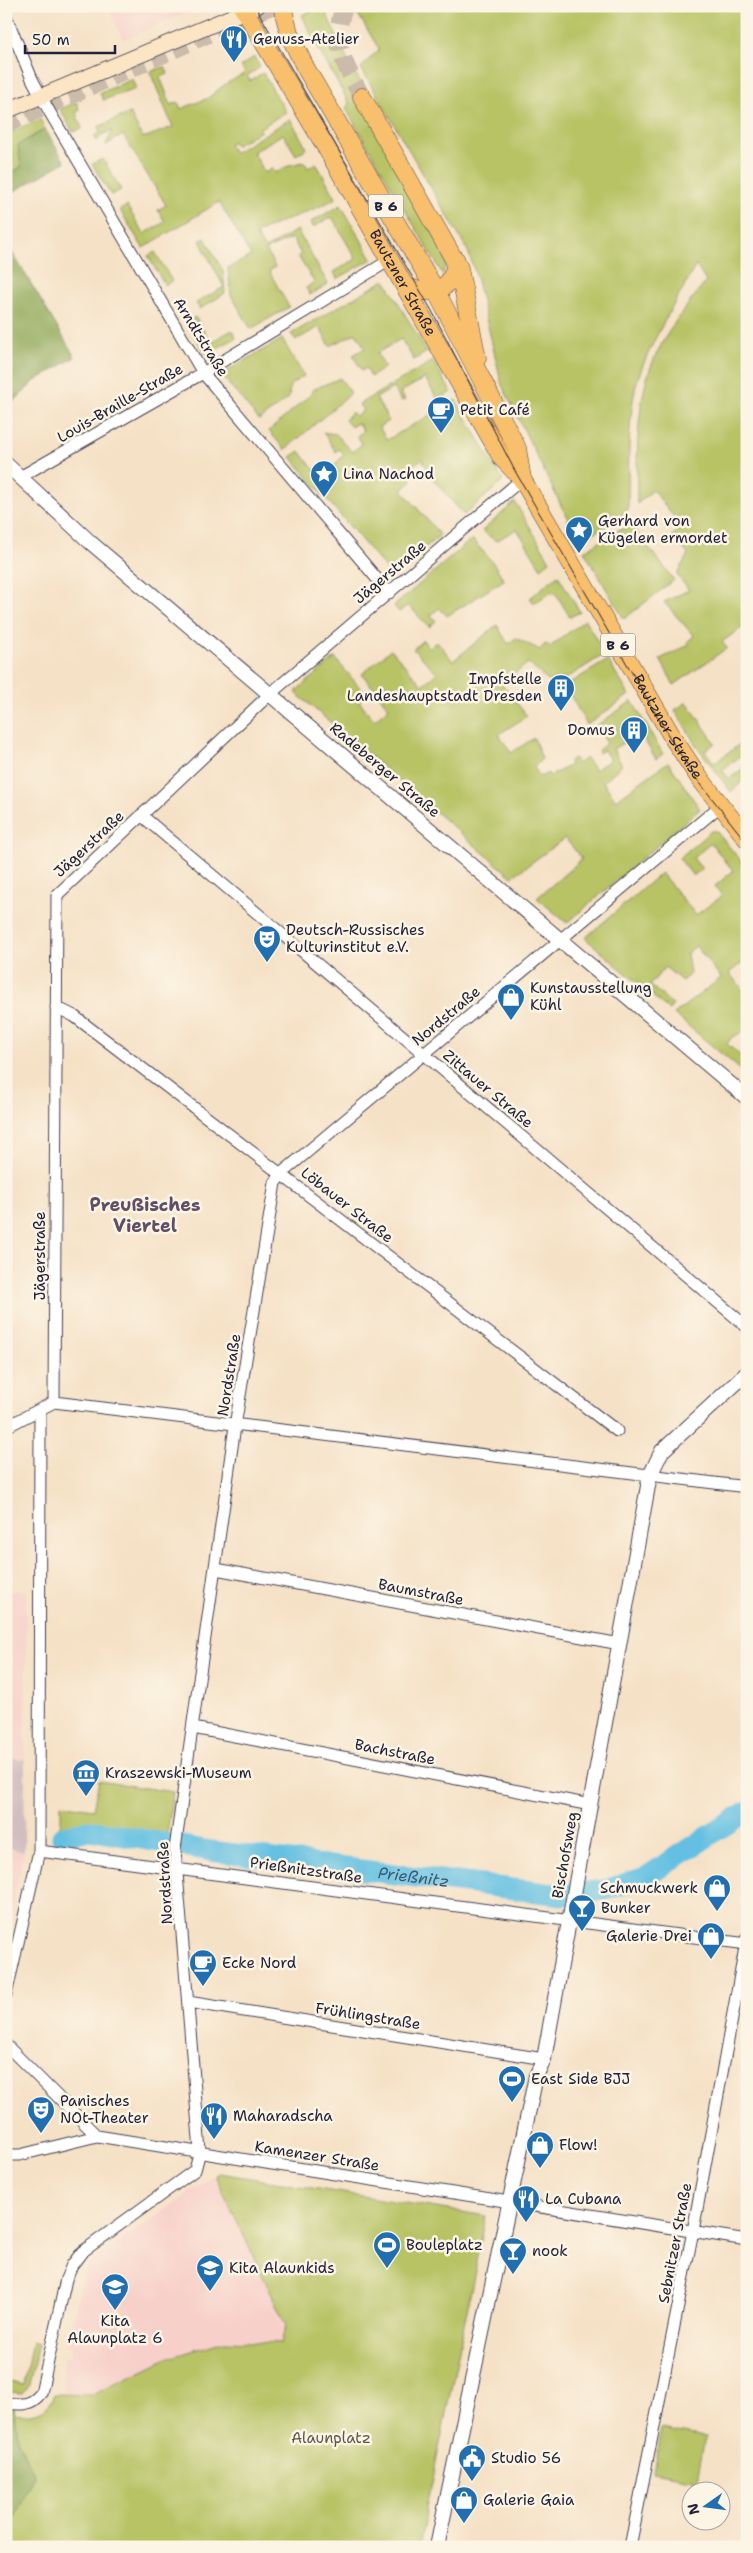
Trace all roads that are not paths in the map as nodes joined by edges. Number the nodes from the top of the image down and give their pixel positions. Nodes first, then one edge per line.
1 (282, 6) edge
2 (248, 8) edge
3 (6, 16) edge
4 (40, 95) junction
5 (362, 97) tunnel mouth
6 (6, 110) edge
7 (390, 260) junction
8 (456, 260) junction
9 (404, 285) junction
10 (436, 291) junction
11 (203, 373) junction
12 (480, 375) junction
13 (6, 464) edge
14 (20, 477) junction
15 (522, 479) junction
16 (389, 593) junction
17 (270, 694) junction
18 (720, 806) junction
19 (141, 815) junction
20 (747, 839) edge
21 (560, 940) junction
22 (56, 1008) junction
23 (424, 1054) junction
24 (747, 1098) edge
25 (282, 1173) junction
26 (747, 1327) edge
27 (747, 1373) edge
28 (54, 1402) junction
29 (40, 1411) junction
30 (235, 1426) junction
31 (6, 1427) edge
32 (617, 1431) dead end
33 (650, 1474) junction
34 (747, 1487) edge
35 (216, 1569) junction
36 (620, 1644) junction
37 (193, 1728) junction
38 (591, 1805) junction
39 (39, 1851) junction
40 (176, 1868) junction
41 (570, 1921) junction
42 (746, 1941) edge
43 (6, 1995) edge
44 (188, 2002) junction
45 (6, 2045) edge
46 (544, 2059) junction
47 (97, 2136) junction
48 (200, 2151) junction
49 (6, 2155) edge
50 (509, 2202) junction
51 (693, 2231) junction
52 (747, 2240) edge
53 (6, 2403) edge
54 (437, 2547) edge
55 (630, 2547) edge

1 - 10 main road, Bautzner Straße / B 6
2 - 4 main road
2 - 7 main road, Bautzner Straße / B 6
3 - 4 street, Arndtstraße
4 - 6 main road
4 - 11 street, Arndtstraße
5 - 8 main road
7 - 9 main road, Bautzner Straße / B 6
7 - 11 street, Louis-Braille-Straße
8 - 10 main road
8 - 12 main road
9 - 10 main road
9 - 15 main road, Bautzner Straße / B 6
10 - 12 main road, Bautzner Straße / B 6
11 - 14 street, Louis-Braille-Straße
11 - 16 street, Arndtstraße
12 - 15 main road, Bautzner Straße / B 6
13 - 14 street, Radeberger Straße
14 - 17 street, Radeberger Straße
15 - 16 street, Jägerstraße
15 - 18 main road, Bautzner Straße / B 6
16 - 17 street, Jägerstraße
17 - 19 street, Jägerstraße
17 - 21 street, Radeberger Straße
18 - 20 main road, Bautzner Straße / B 6
18 - 21 street, Nordstraße
19 - 22 street, Jägerstraße
19 - 23 street, Zittauer Straße
21 - 23 street, Nordstraße
21 - 24 street, Radeberger Straße
22 - 25 street, Löbauer Straße
22 - 28 street, Jägerstraße
23 - 25 street, Nordstraße
23 - 26 street, Zittauer Straße
25 - 30 street, Nordstraße
25 - 32 street, Löbauer Straße
27 - 33 street, Bischofsweg
28 - 29 street
28 - 30 street
29 - 31 street
29 - 39 street
30 - 33 street
30 - 35 street, Nordstraße
33 - 34 street
33 - 36 street, Bischofsweg
35 - 36 street, Baumstraße
35 - 37 street, Nordstraße
36 - 38 street, Bischofsweg
37 - 38 street, Bachstraße
37 - 40 street, Nordstraße
38 - 41 street, Bischofsweg
39 - 40 street, Prießnitzstraße
39 - 43 street
40 - 41 street, Prießnitzstraße
40 - 44 street, Nordstraße
41 - 42 street, Prießnitzstraße
41 - 46 street, Bischofsweg
42 - 51 street, Sebnitzer Straße
44 - 46 street, Frühlingstraße
44 - 48 street, Nordstraße
45 - 47 street
46 - 50 street, Bischofsweg
47 - 48 street, Kamenzer Straße
47 - 49 street
48 - 50 street, Kamenzer Straße
48 - 53 street
50 - 51 street, Kamenzer Straße
50 - 54 street, Bischofsweg
51 - 52 street, Kamenzer Straße
51 - 55 street, Sebnitzer Straße

